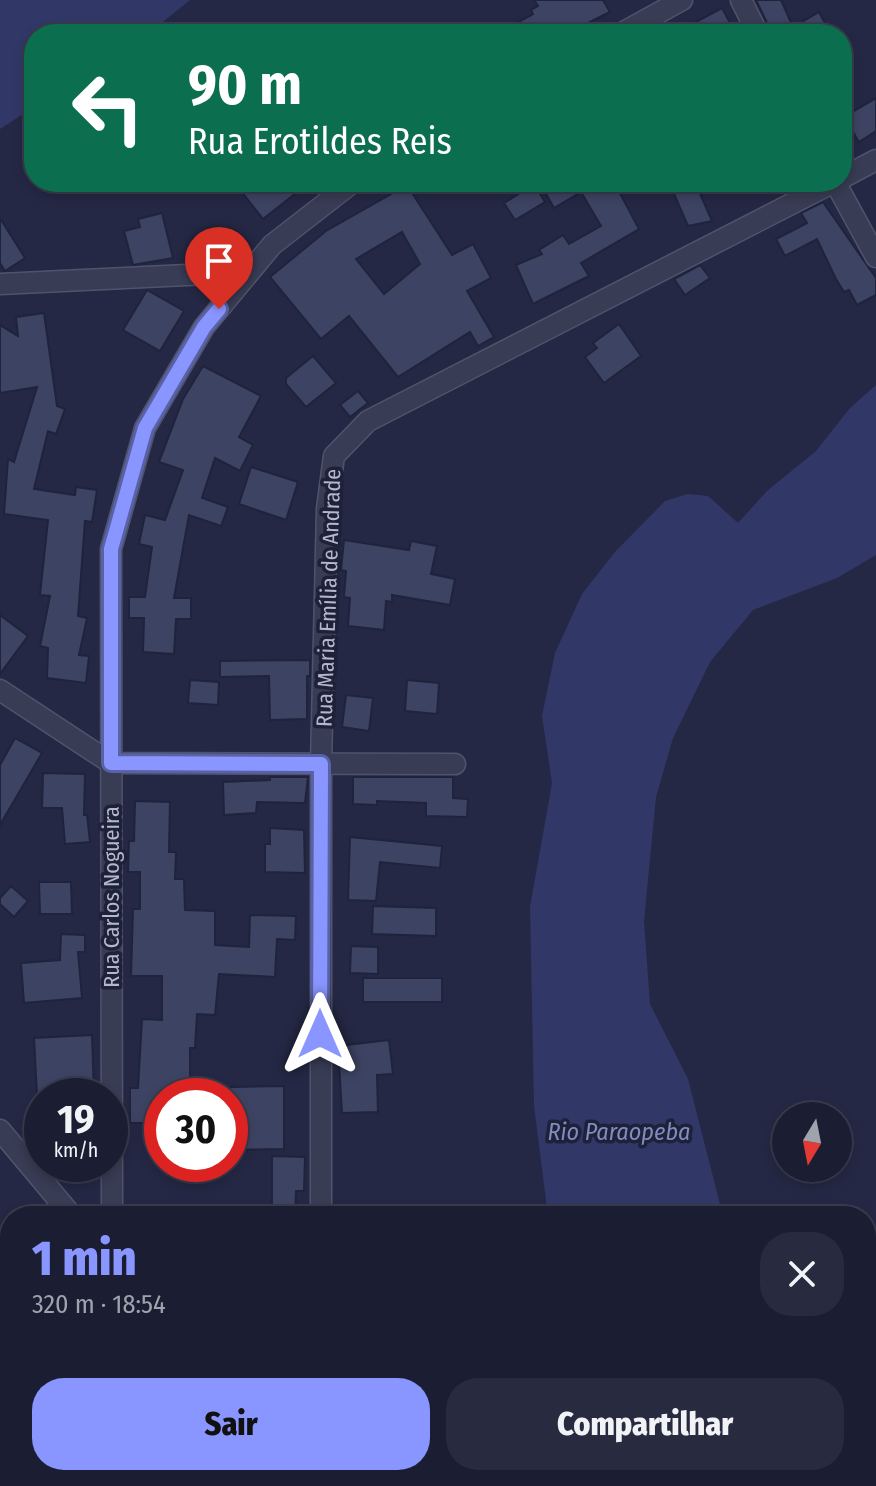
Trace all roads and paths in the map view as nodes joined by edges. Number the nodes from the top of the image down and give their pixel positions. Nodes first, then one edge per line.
1 (682, 0) edge
2 (741, 0) edge
3 (638, 24) edge
4 (753, 24) edge
5 (876, 160) edge
6 (852, 173) edge
7 (340, 192) edge
8 (815, 192) edge
9 (840, 192) edge
10 (876, 257) edge
11 (249, 272) junction
12 (0, 284) edge
13 (0, 690) edge
14 (111, 763) junction
15 (321, 764) junction
16 (455, 764) dead end
17 (0, 1130) edge
18 (64, 1206) edge
19 (112, 1206) edge
20 (321, 1206) edge

1 - 3 street
2 - 4 street
5 - 6 street
7 - 11 street, Rua Carlos Nogueira
8 - 15 street, Rua Maria Emília de Andrade
9 - 10 street
11 - 12 street
11 - 14 street, Rua Carlos Nogueira
13 - 14 street
14 - 15 street
14 - 19 street, Rua Carlos Nogueira
15 - 16 street
15 - 20 street, Rua Maria Emília de Andrade
17 - 18 street

